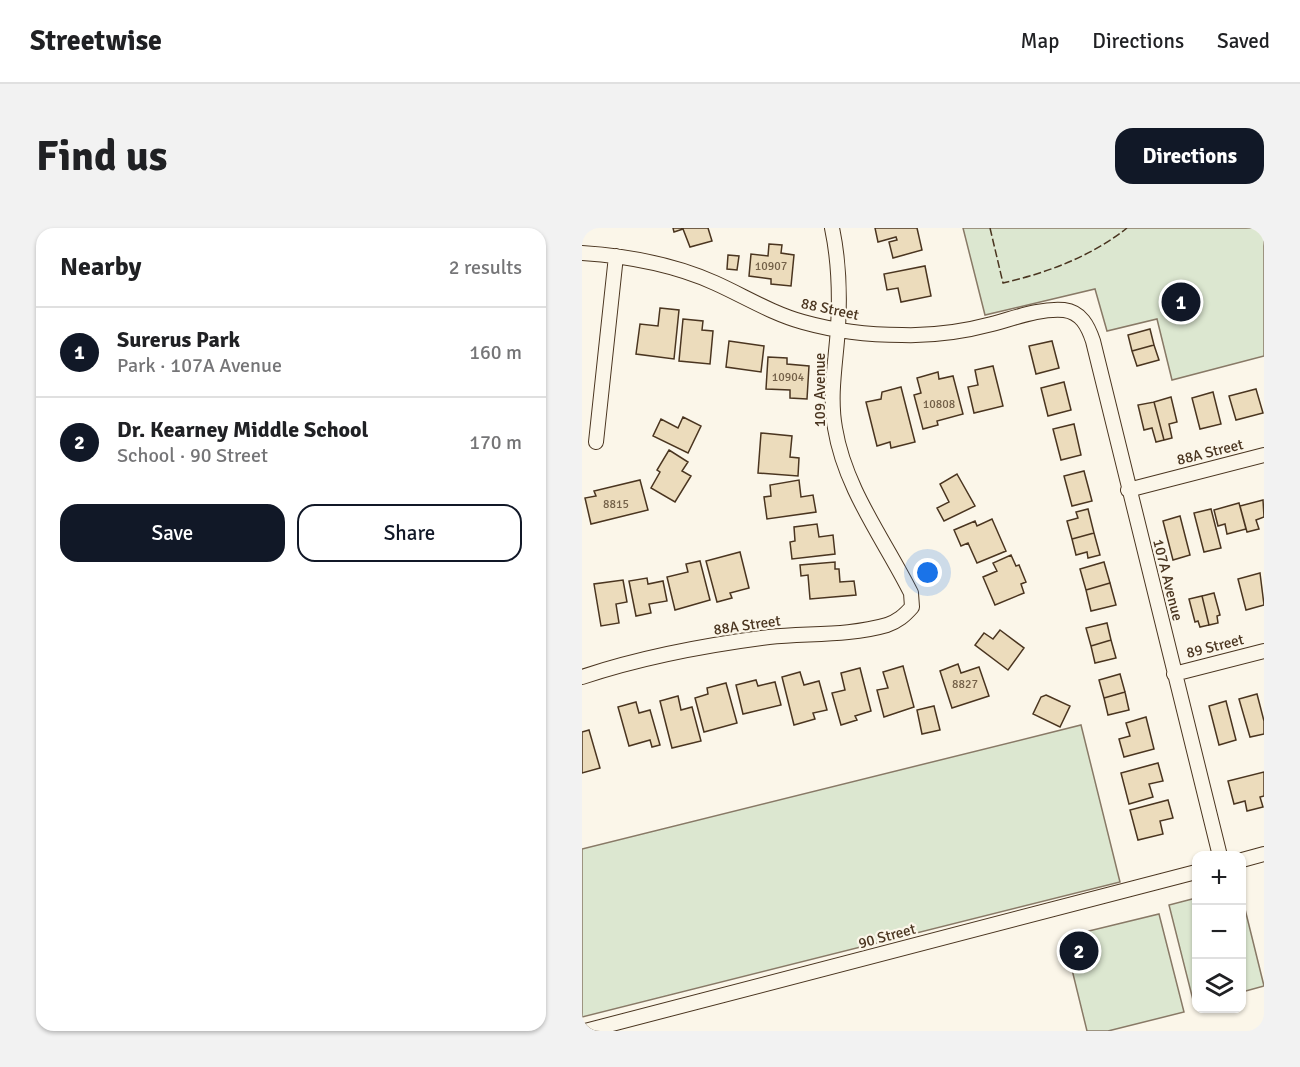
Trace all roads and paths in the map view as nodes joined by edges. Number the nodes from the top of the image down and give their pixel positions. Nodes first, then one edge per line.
1 (832, 228) edge
2 (582, 254) edge
3 (616, 256) junction
4 (1078, 315) joint
5 (838, 329) junction
6 (596, 441) dead end
7 (1264, 455) edge
8 (1128, 490) junction
9 (912, 607) joint
10 (1264, 651) edge
11 (1174, 674) junction
12 (582, 677) edge
13 (1219, 851) edge
14 (1264, 854) edge
15 (1246, 859) edge
16 (1192, 873) edge
17 (585, 1031) edge

1 - 5 street, 109 Avenue
2 - 3 street, 88 Street
3 - 5 street, 88 Street
3 - 6 street
4 - 5 street, 88 Street
4 - 8 street, 107A Avenue
5 - 9 street, 109 Avenue
7 - 8 street, 88A Street
8 - 11 street, 107A Avenue
9 - 12 street, 88A Street
10 - 11 street, 89 Street
11 - 13 street, 107A Avenue
14 - 15 street
16 - 17 street, 90 Street

